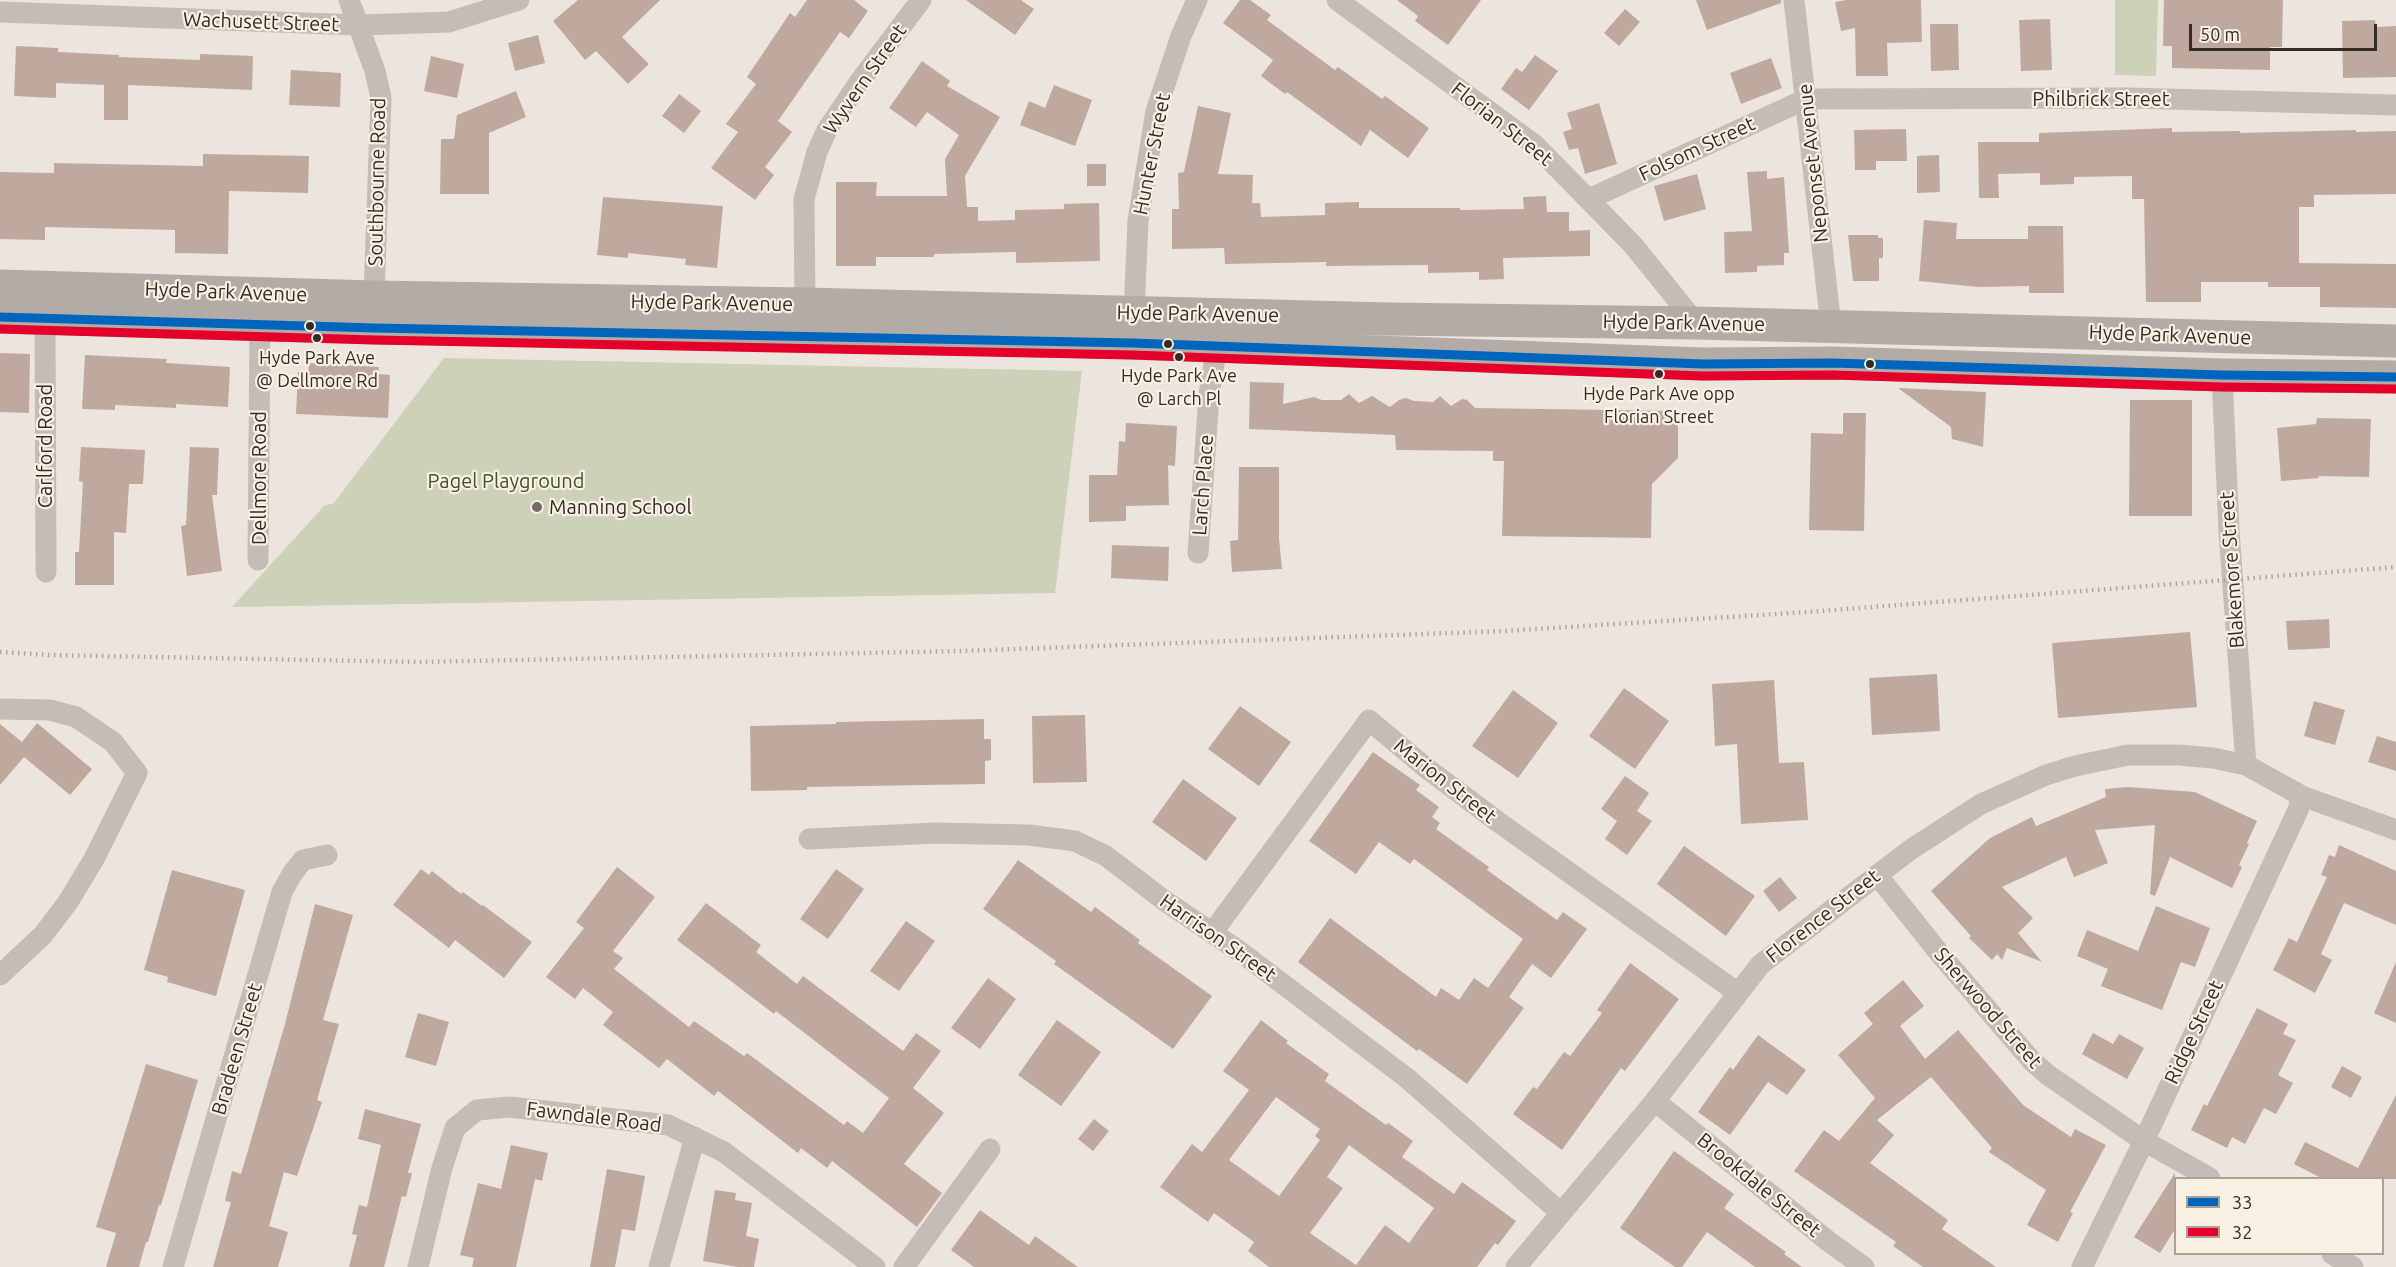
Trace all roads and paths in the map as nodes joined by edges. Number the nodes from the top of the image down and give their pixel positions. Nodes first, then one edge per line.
1 (349, 0) edge
2 (519, 0) edge
3 (921, 0) edge
4 (1197, 0) edge
5 (1337, 0) edge
6 (1794, 0) edge
7 (25, 6) edge
8 (0, 12) edge
9 (359, 25) junction
10 (1806, 99) junction
11 (2396, 105) edge
12 (1589, 200) junction
13 (0, 286) edge
14 (46, 304) junction
15 (374, 313) junction
16 (0, 317) edge
17 (805, 320) junction
18 (1542, 321) junction
19 (1696, 323) junction
20 (260, 324) junction
21 (1831, 326) junction
22 (1134, 328) junction
23 (1219, 331) junction
24 (2218, 338) junction
25 (2396, 341) edge
26 (1541, 359) junction
27 (2222, 375) junction
28 (2396, 377) edge
29 (1198, 553) dead end
30 (258, 560) dead end
31 (46, 572) dead end
32 (0, 709) edge
33 (2246, 765) junction
34 (2302, 796) junction
35 (2396, 830) edge
36 (808, 838) dead end
37 (327, 855) dead end
38 (1877, 875) junction
39 (1212, 933) junction
40 (0, 975) edge
41 (1738, 993) junction
42 (1655, 1101) junction
43 (694, 1137) junction
44 (2144, 1141) junction
45 (990, 1149) dead end
46 (2207, 1177) edge
47 (1560, 1212) junction
48 (2334, 1255) edge
49 (173, 1267) edge
50 (418, 1267) edge
51 (659, 1267) edge
52 (875, 1267) edge
53 (904, 1267) edge
54 (1516, 1267) edge
55 (1864, 1267) edge
56 (2082, 1267) edge
57 (2353, 1267) edge

1 - 9 street, Southbourne Road
2 - 9 street, Wachusett Street
3 - 17 street, Wyvern Street
4 - 22 street, Hunter Street
5 - 12 street, Florian Street
6 - 10 street, Neponset Avenue
7 - 8 street, Wachusett Street
7 - 9 street, Wachusett Street
9 - 15 street, Southbourne Road
10 - 11 street, Philbrick Street
10 - 12 street, Folsom Street
10 - 21 street, Neponset Avenue
12 - 19 street, Florian Street
13 - 14 main road, Hyde Park Avenue
14 - 15 main road, Hyde Park Avenue
14 - 16 main road, Hyde Park Avenue
14 - 20 main road, Hyde Park Avenue
14 - 31 street, Carlford Road
15 - 17 main road, Hyde Park Avenue
15 - 20 main road, Hyde Park Avenue
17 - 22 main road, Hyde Park Avenue
18 - 19 main road, Hyde Park Avenue
18 - 23 main road, Hyde Park Avenue
18 - 26 main road
19 - 21 main road, Hyde Park Avenue
20 - 30 street, Dellmore Road
21 - 24 main road, Hyde Park Avenue
22 - 23 main road, Hyde Park Avenue
23 - 26 main road, Hyde Park Avenue
23 - 29 street, Larch Place
24 - 25 main road, Hyde Park Avenue
24 - 27 main road
26 - 27 main road, Hyde Park Avenue
27 - 28 main road, Hyde Park Avenue
27 - 33 street, Blakemore Street
32 - 40 street
33 - 34 street, Florence Street
33 - 38 street, Florence Street
34 - 35 street, Florence Street
34 - 44 street, Ridge Street
36 - 39 street, Harrison Street
37 - 49 street, Bradeen Street
38 - 41 street, Florence Street
38 - 44 street, Sherwood Street
39 - 41 street, Marion Street
39 - 47 street, Harrison Street
41 - 42 street, Florence Street
42 - 47 street, Florence Street
42 - 55 street, Brookdale Street
43 - 50 street, Fawndale Road
43 - 51 street
43 - 52 street, Fawndale Road
44 - 46 street, Sherwood Street
44 - 56 street, Ridge Street
45 - 53 street
47 - 54 street, Florence Street
48 - 57 street

